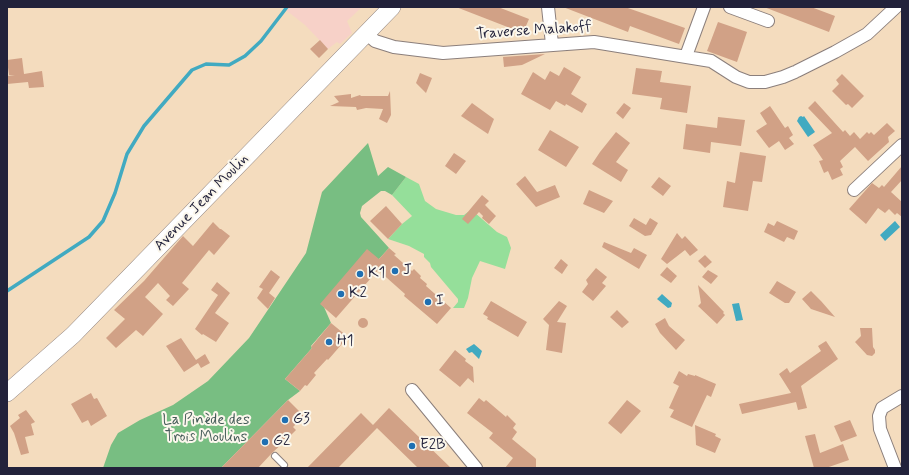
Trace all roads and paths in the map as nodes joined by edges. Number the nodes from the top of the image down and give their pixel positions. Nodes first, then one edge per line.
1 (392, 7) edge
2 (548, 7) edge
3 (704, 7) edge
4 (730, 7) edge
5 (896, 7) edge
6 (768, 21) dead end
7 (366, 33) junction
8 (552, 44) junction
9 (686, 56) junction
10 (902, 145) edge
11 (854, 190) dead end
12 (412, 390) dead end
13 (7, 392) edge
14 (902, 396) edge
15 (275, 456) dead end
16 (284, 465) dead end
17 (476, 468) edge
18 (895, 468) edge

1 - 7 main road, Avenue Jean Moulin
2 - 8 street
3 - 9 street
4 - 6 street
5 - 9 street, Traverse Malakoff
7 - 8 street, Traverse Malakoff
7 - 13 main road, Avenue Jean Moulin
8 - 9 street, Traverse Malakoff
10 - 11 street
12 - 17 street
14 - 18 street
15 - 16 lane

